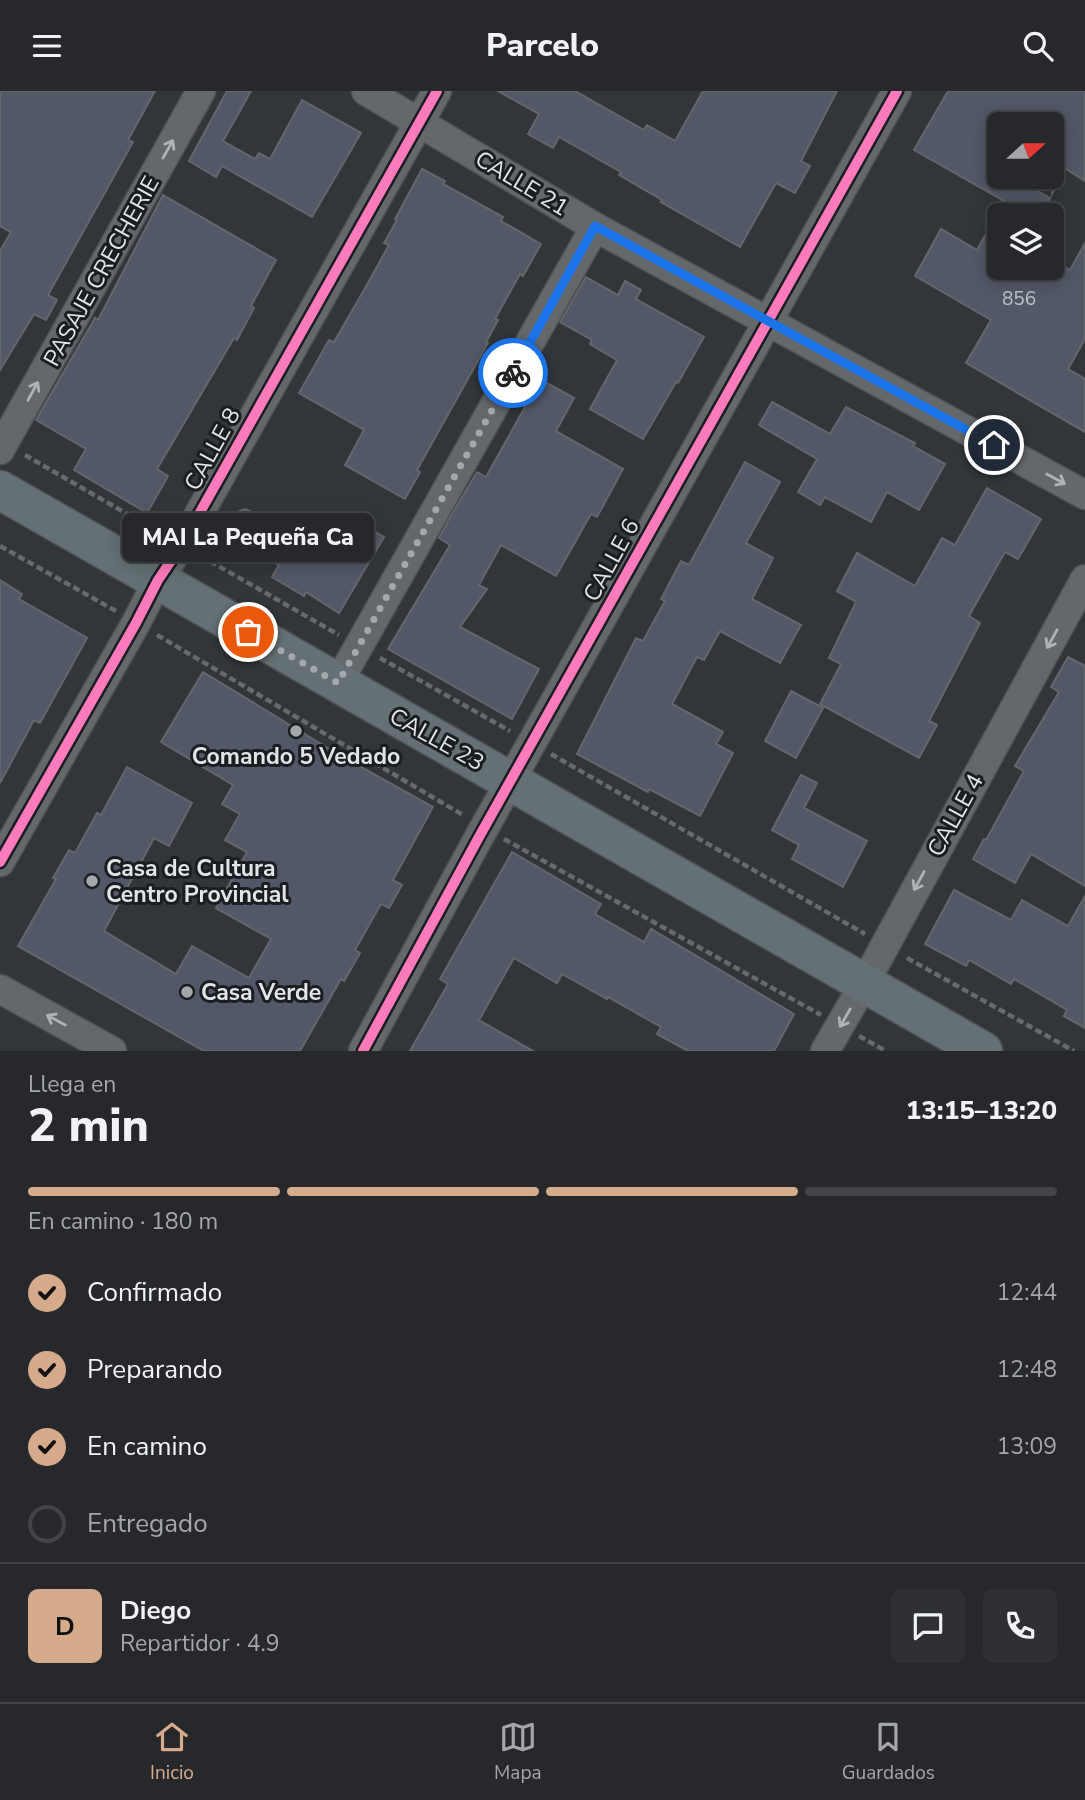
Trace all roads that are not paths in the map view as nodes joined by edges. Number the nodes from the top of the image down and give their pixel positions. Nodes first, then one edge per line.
1 (201, 91) edge
2 (366, 91) edge
3 (437, 91) edge
4 (897, 91) edge
5 (420, 122) junction
6 (595, 226) junction
7 (769, 322) junction
8 (0, 450) edge
9 (0, 490) edge
10 (1085, 495) edge
11 (1085, 579) edge
12 (158, 580) junction
13 (338, 683) junction
14 (511, 781) junction
15 (0, 862) edge
16 (864, 984) junction
17 (0, 989) edge
18 (112, 1051) edge
19 (363, 1051) edge
20 (825, 1051) edge
21 (984, 1051) edge

8 -> 1 street, PASAJE CRECHERIE
2 - 5 street, CALLE 21
3 - 5 street, CALLE 8
4 - 7 street, CALLE 6
5 - 6 street, CALLE 21
5 - 12 street, CALLE 8
6 - 7 street, CALLE 21
6 - 13 street
7 -> 10 street, CALLE 21
7 - 14 street, CALLE 6
9 - 12 main road, CALLE 23
11 -> 16 street, CALLE 4
12 - 13 main road, CALLE 23
12 - 15 street, CALLE 8
13 - 14 main road, CALLE 23
14 - 16 main road, CALLE 23
14 - 19 street, CALLE 6
16 -> 20 street, CALLE 4
16 - 21 main road, CALLE 23
18 -> 17 street

